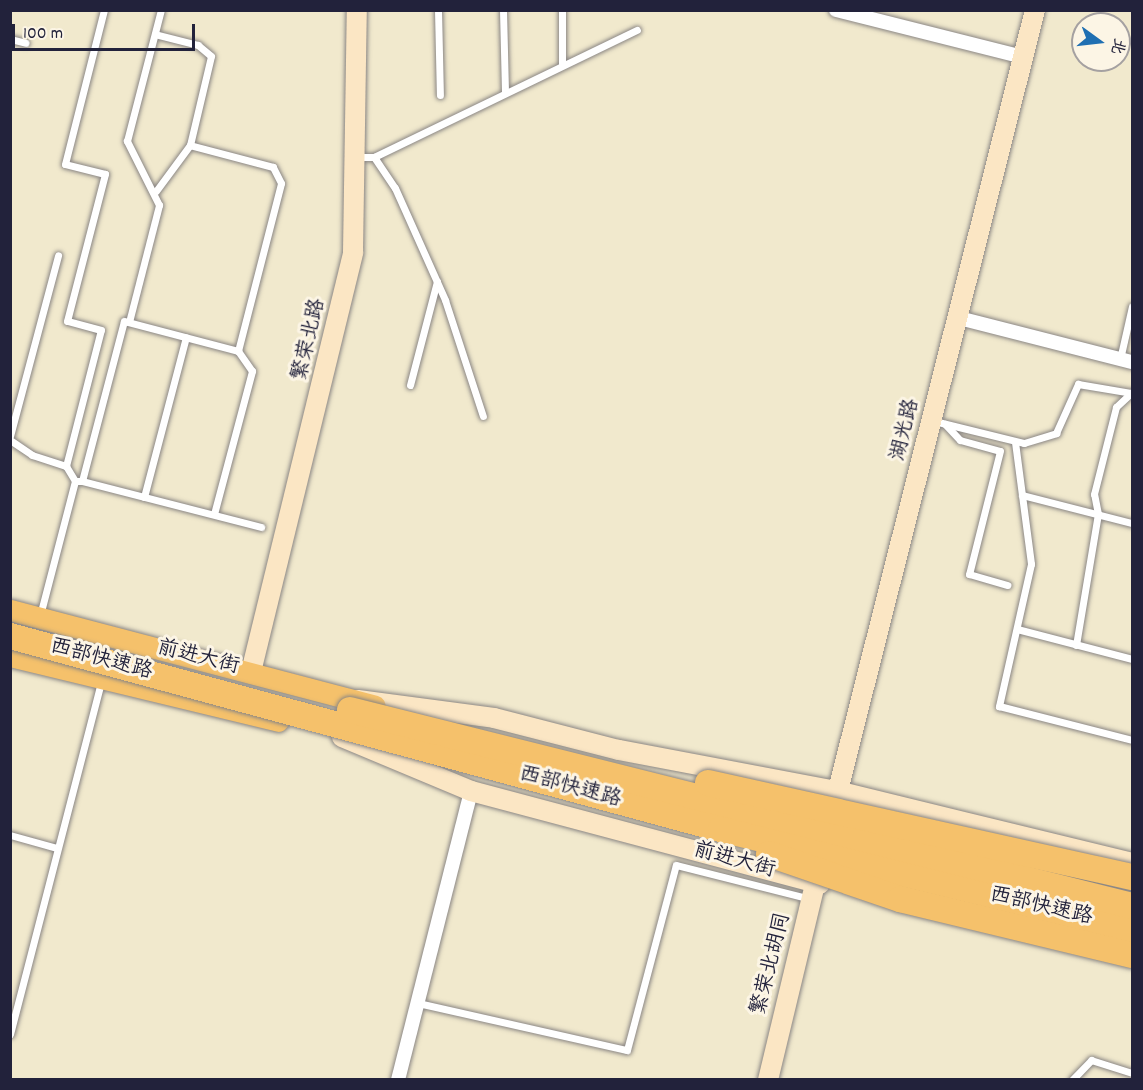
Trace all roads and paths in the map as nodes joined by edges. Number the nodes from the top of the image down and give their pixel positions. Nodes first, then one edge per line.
1 (104, 10) edge
2 (161, 10) edge
3 (357, 10) edge
4 (438, 10) edge
5 (503, 10) edge
6 (562, 10) edge
7 (836, 10) edge
8 (1035, 10) edge
9 (637, 30) dead end
10 (155, 34) junction
11 (10, 39) edge
12 (26, 43) dead end
13 (1023, 57) junction
14 (562, 65) junction
15 (505, 92) junction
16 (440, 95) dead end
17 (189, 145) junction
18 (366, 157) junction
19 (156, 192) junction
20 (58, 255) dead end
21 (437, 280) junction
22 (1132, 306) edge
23 (959, 318) junction
24 (129, 322) junction
25 (186, 337) junction
26 (238, 351) junction
27 (1126, 360) edge
28 (410, 386) dead end
29 (1132, 393) edge
30 (483, 416) dead end
31 (939, 422) junction
32 (10, 438) edge
33 (1015, 442) junction
34 (66, 466) junction
35 (78, 481) junction
36 (1022, 495) junction
37 (144, 497) junction
38 (214, 514) junction
39 (1098, 514) junction
40 (1132, 523) edge
41 (261, 527) dead end
42 (1007, 585) dead end
43 (10, 610) edge
44 (39, 617) junction
45 (10, 625) edge
46 (1017, 629) junction
47 (10, 636) edge
48 (1076, 645) junction
49 (10, 656) edge
50 (1132, 659) edge
51 (251, 672) junction
52 (102, 678) junction
53 (350, 698) junction
54 (440, 732) junction
55 (342, 737) junction
56 (1132, 740) edge
57 (471, 791) junction
58 (837, 791) junction
59 (829, 823) junction
60 (721, 829) junction
61 (10, 835) edge
62 (57, 848) junction
63 (821, 860) junction
64 (1132, 863) edge
65 (1132, 877) edge
66 (814, 891) junction
67 (1132, 894) edge
68 (1132, 906) edge
69 (1132, 929) edge
70 (1132, 938) edge
71 (1132, 955) edge
72 (1132, 967) edge
73 (418, 1003) junction
74 (10, 1034) edge
75 (1132, 1073) edge
76 (398, 1080) edge
77 (768, 1080) edge
78 (1072, 1080) edge

1 - 34 lane
2 - 10 lane
3 - 18 street, 繁荣北路
4 - 16 lane
5 - 15 lane
6 - 14 lane
7 - 13 street
8 - 13 street, 湖光路
9 - 14 lane
10 - 17 lane
10 - 19 lane
11 - 12 lane
13 - 23 street, 湖光路
14 - 15 lane
15 - 18 lane
17 - 19 lane
17 - 26 lane
18 - 21 lane
18 - 51 street, 繁荣北路
19 - 24 lane
20 - 32 lane
21 - 28 lane
21 - 30 lane
22 - 27 lane
23 - 27 street
23 - 31 street, 湖光路
24 - 25 lane
24 - 35 lane
25 - 26 lane
25 - 37 lane
26 - 38 lane
29 - 33 lane
29 - 39 lane
31 - 33 lane
31 - 42 lane
31 - 58 street, 湖光路
32 - 34 lane
33 - 36 lane
34 - 35 lane
35 - 37 lane
35 - 44 lane
36 - 39 lane
36 - 46 lane
37 - 38 lane
38 - 41 lane
39 - 40 lane
39 - 48 lane
43 - 44 main road, 前进大街
44 - 51 main road, 前进大街
45 - 54 highway, 西部快速路, bridge
46 - 48 lane
46 - 56 lane
47 - 60 highway, 西部快速路, bridge
48 - 50 lane
49 - 52 main road, 前进大街
51 - 53 main road, 前进大街
52 - 55 main road, 前进大街
52 - 62 lane
53 - 58 street, 前进大街
53 - 59 main road, 前进大街
54 - 65 highway, bridge
54 - 68 highway, 西部快速路, bridge
55 - 57 street, 前进大街
55 - 63 main road, 前进大街
57 - 66 street, 前进大街
57 - 73 street
58 - 59 street, 湖光路
58 - 64 street, 前进大街
59 - 63 street, 湖光路
59 - 67 main road, 前进大街
60 - 69 highway, 西部快速路, bridge
60 - 71 highway, bridge
61 - 62 lane
62 - 74 lane
63 - 66 street, 繁荣北胡同
63 - 70 main road, 前进大街
66 - 72 street, 前进大街
66 - 73 lane
66 - 77 street, 繁荣北胡同
73 - 76 street
75 - 78 lane

